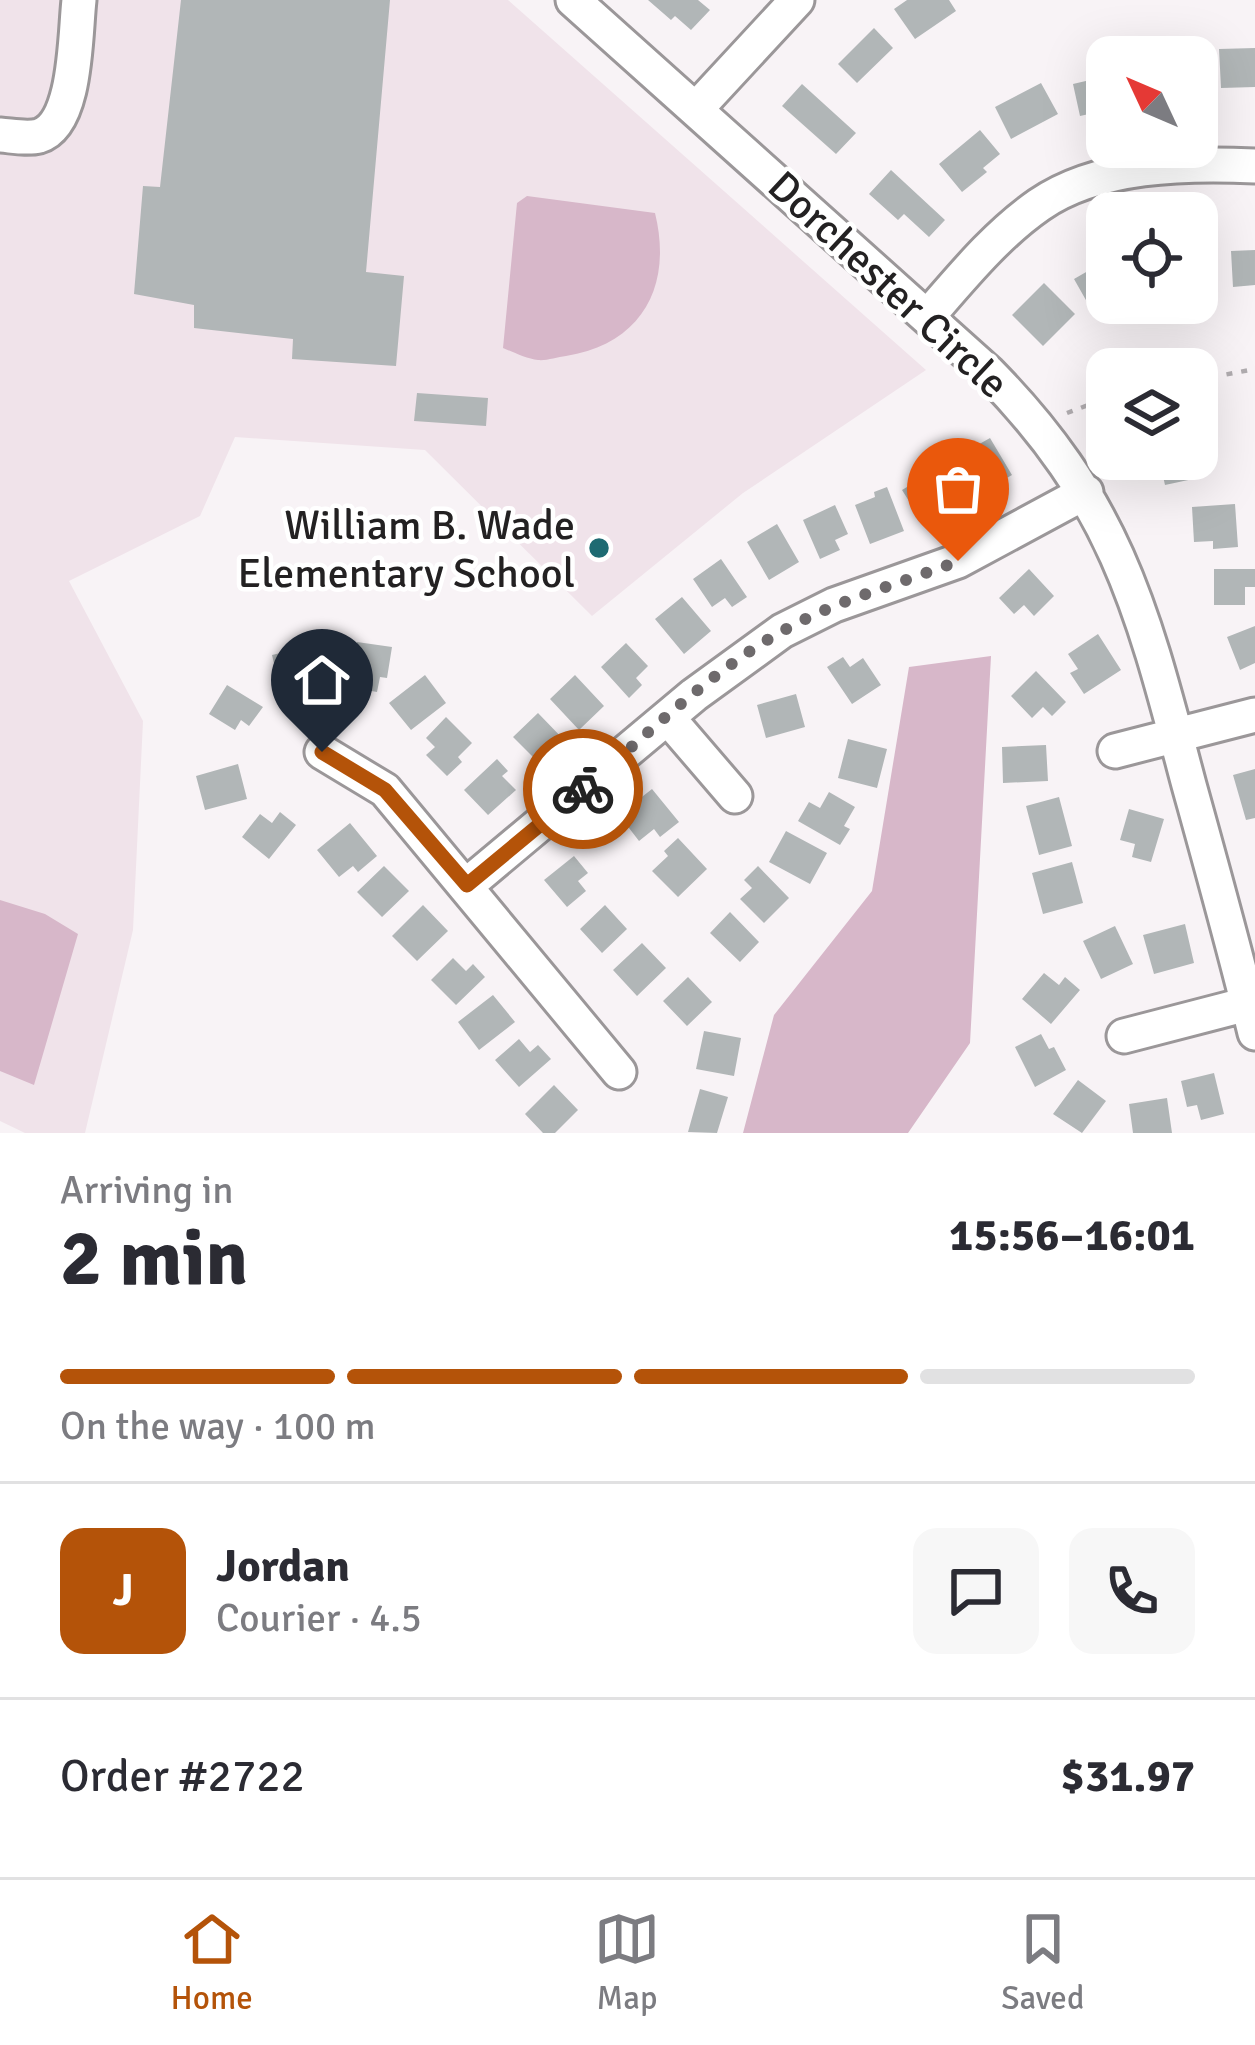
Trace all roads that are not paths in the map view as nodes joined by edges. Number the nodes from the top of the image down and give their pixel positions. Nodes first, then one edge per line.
1 (79, 0) edge
2 (573, 0) edge
3 (797, 0) edge
4 (697, 108) junction
5 (0, 135) edge
6 (1255, 166) edge
7 (928, 316) junction
8 (1087, 492) junction
9 (1255, 716) edge
10 (668, 718) junction
11 (1176, 734) junction
12 (1115, 751) dead end
13 (322, 752) dead end
14 (735, 796) dead end
15 (467, 885) junction
16 (1252, 1013) edge
17 (1124, 1036) dead end
18 (619, 1072) dead end

1 - 5 street
2 - 4 street, Dorchester Circle
3 - 4 street
4 - 7 street, Dorchester Circle
6 - 7 street
7 - 8 street, Dorchester Circle
8 - 10 street
8 - 11 street, Dorchester Circle
9 - 11 street
10 - 14 street
10 - 15 street
11 - 12 street
11 - 16 street, Dorchester Circle
13 - 15 street
15 - 18 street
16 - 17 street

